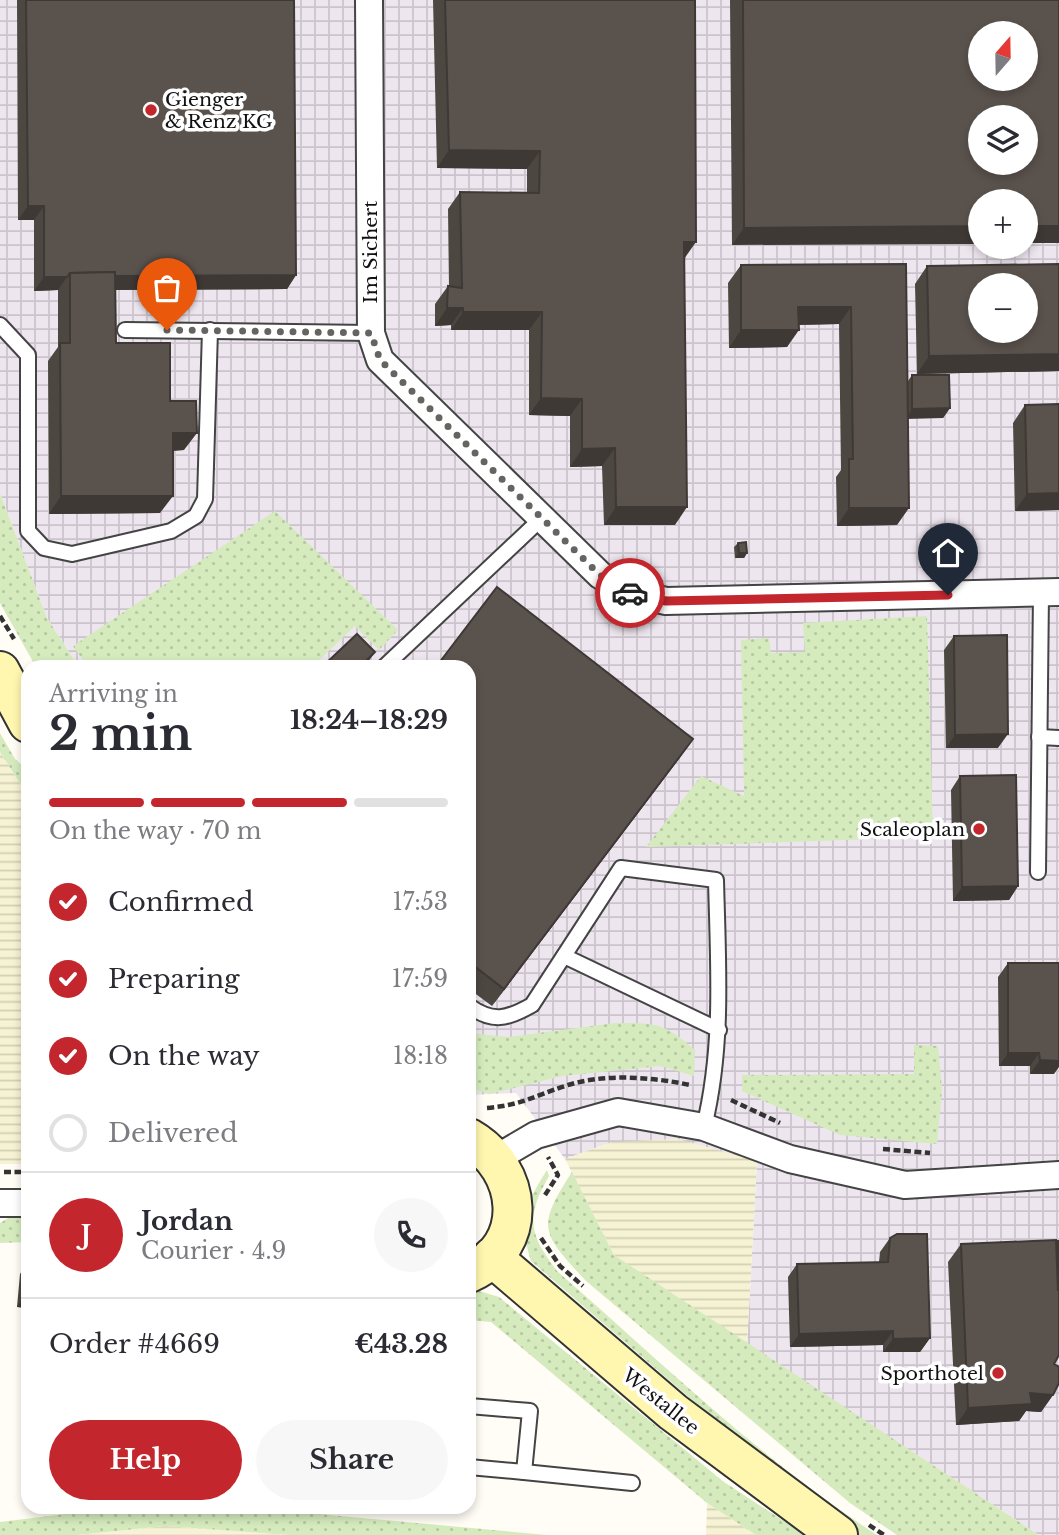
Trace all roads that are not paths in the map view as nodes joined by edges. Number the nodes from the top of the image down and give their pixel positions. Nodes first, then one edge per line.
1 (369, 0) edge
2 (0, 325) edge
3 (125, 330) dead end
4 (210, 330) junction
5 (371, 333) junction
6 (542, 518) junction
7 (1050, 593) edge
8 (391, 660) edge
9 (0, 671) edge
10 (21, 710) edge
11 (1039, 737) junction
12 (1059, 738) edge
13 (1038, 872) dead end
14 (564, 956) junction
15 (476, 1011) edge
16 (719, 1030) junction
17 (704, 1127) junction
18 (482, 1148) edge
19 (1059, 1175) edge
20 (0, 1203) edge
21 (21, 1203) edge
22 (481, 1265) edge
23 (476, 1407) edge
24 (476, 1468) edge
25 (524, 1472) junction
26 (632, 1483) dead end
27 (851, 1529) edge

1 - 5 street, Im Sichert
2 - 4 lane
3 - 4 lane
4 - 5 lane
5 - 6 street, Im Sichert
6 - 7 street, Im Sichert
6 - 8 lane
7 - 11 lane
9 - 10 main road
11 - 12 lane
11 - 13 lane
14 - 15 lane
14 - 16 lane
14 - 16 lane
16 - 17 lane
17 - 18 street
17 - 19 street
18 - 22 main road
20 - 21 street
22 - 27 main road, Westallee
23 - 25 lane
24 - 25 lane
25 - 26 lane

